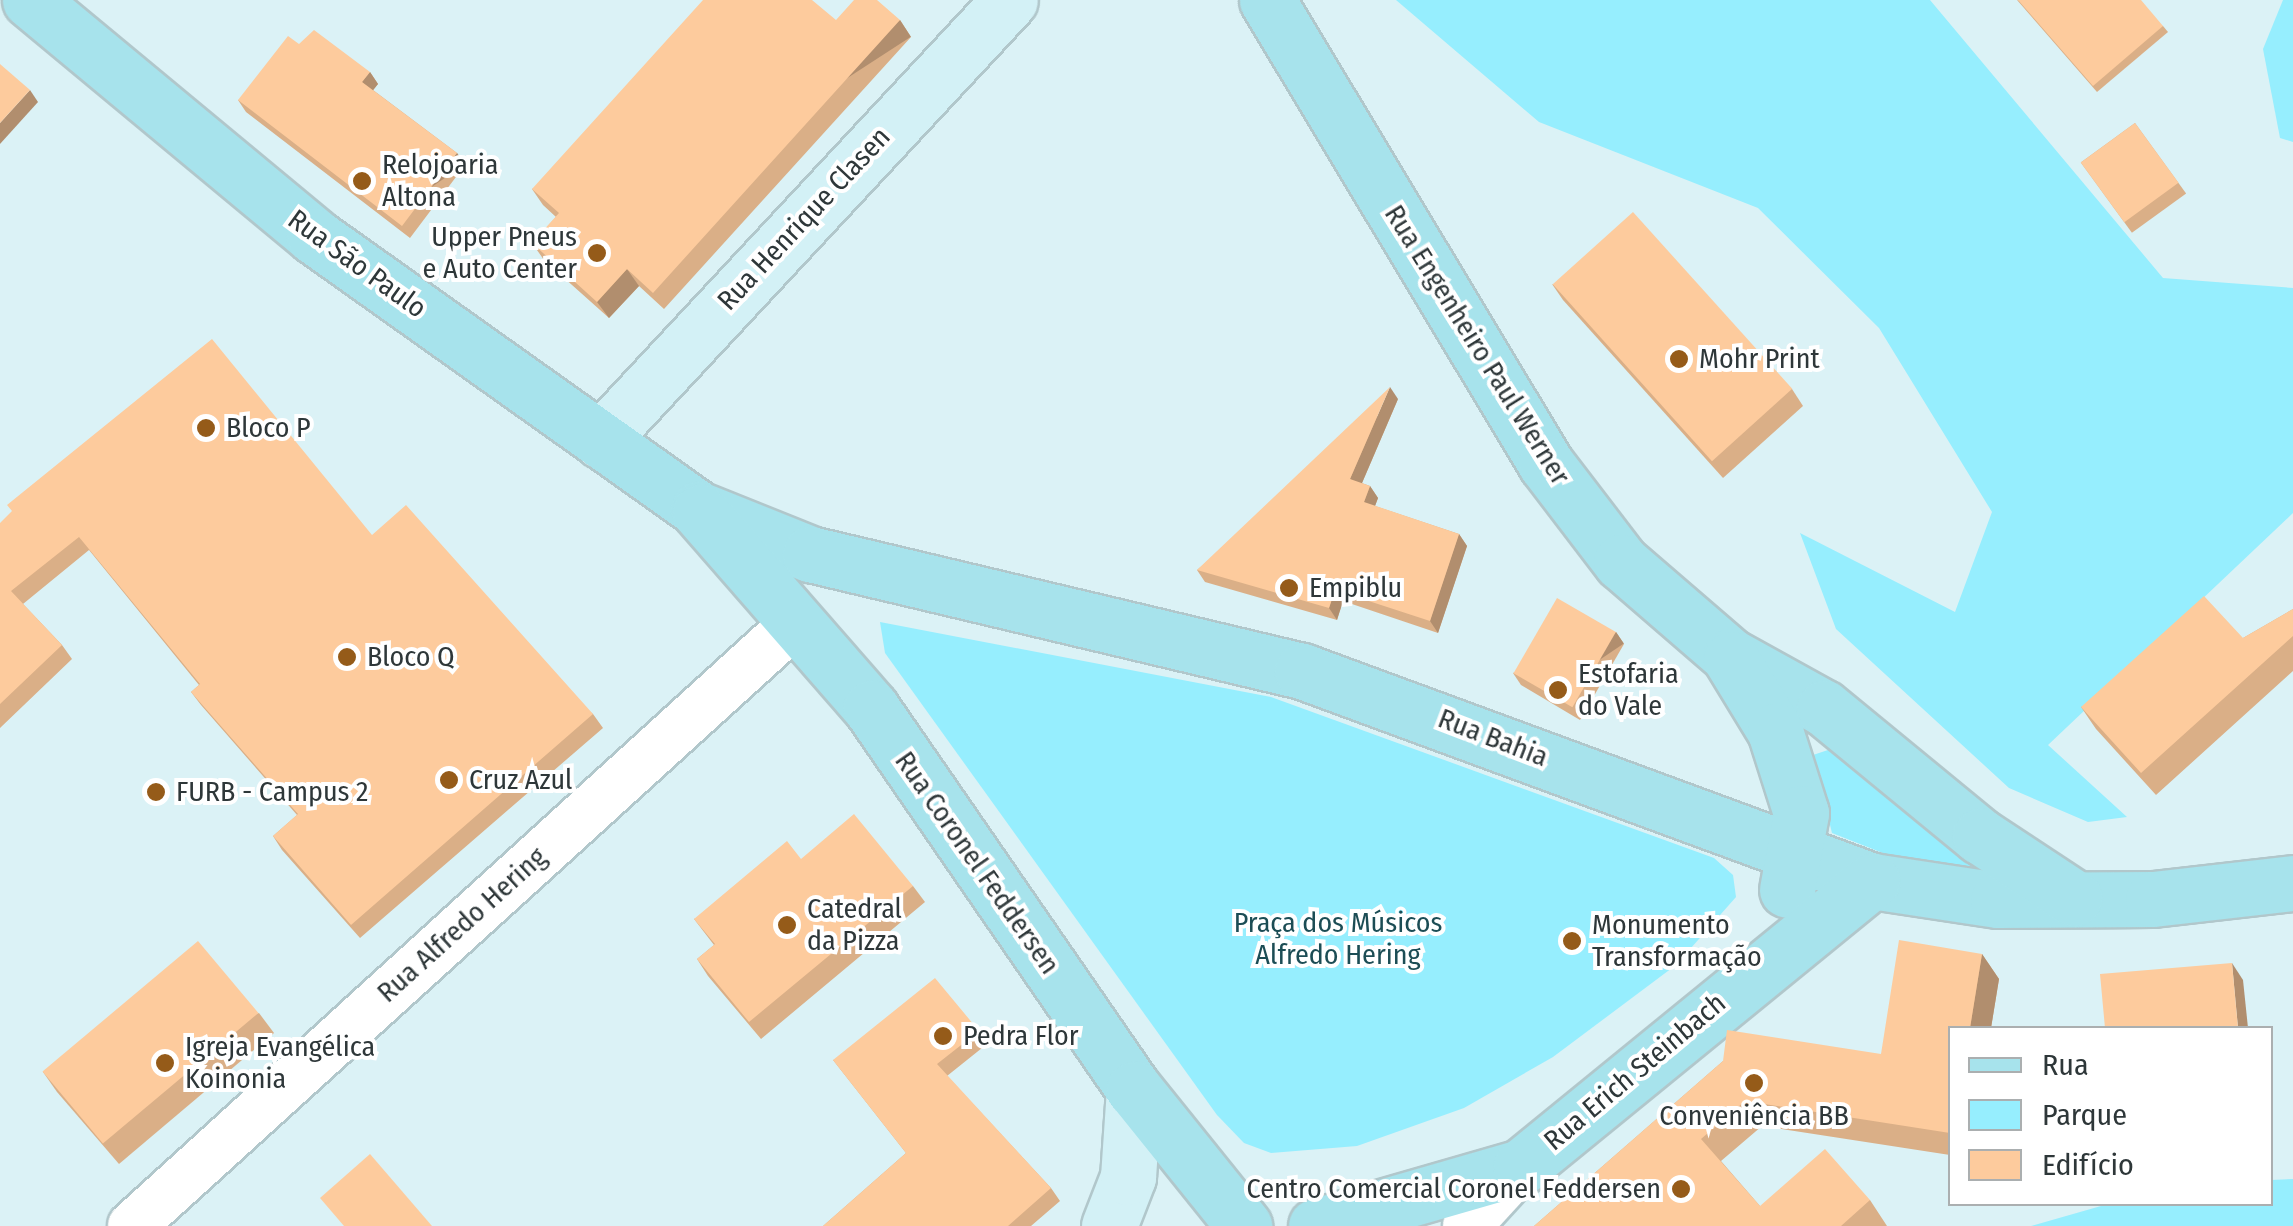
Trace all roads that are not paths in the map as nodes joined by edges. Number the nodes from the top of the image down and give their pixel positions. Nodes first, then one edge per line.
1 (30, 0) edge
2 (1010, 0) edge
3 (1268, 0) edge
4 (600, 440) junction
5 (698, 510) junction
6 (793, 625) junction
7 (1730, 656) junction
8 (1797, 856) junction
9 (1872, 881) junction
10 (2293, 883) edge
11 (2074, 898) junction
12 (1748, 977) junction
13 (1134, 1089) junction
14 (1521, 1167) junction
15 (132, 1226) edge
16 (1108, 1226) edge
17 (1244, 1226) edge
18 (1316, 1226) edge
19 (1467, 1226) edge

1 - 4 main road, Rua São Paulo
2 - 4 street, Rua Henrique Clasen
3 - 7 main road, Rua Engenheiro Paul Werner
4 - 5 main road, Rua São Paulo
5 - 6 main road, Rua Coronel Feddersen
5 - 8 main road, Rua Bahia
6 - 13 main road, Rua Coronel Feddersen
6 - 15 street, Rua Alfredo Hering
7 - 8 main road, Rua Engenheiro Paul Werner
7 - 11 main road, Rua Engenheiro Paul Werner
8 - 9 main road, Rua Bahia
8 - 12 main road, Rua Erich Steinbach
9 - 11 main road, Rua Bahia
9 - 12 main road, Rua Erich Steinbach
10 - 11 main road, Rua Bahia
12 - 14 main road, Rua Erich Steinbach
13 - 16 street
13 - 17 main road, Rua Coronel Feddersen
14 - 18 main road, Rua Erich Steinbach
14 - 19 street, Rua Erich Steinbach

